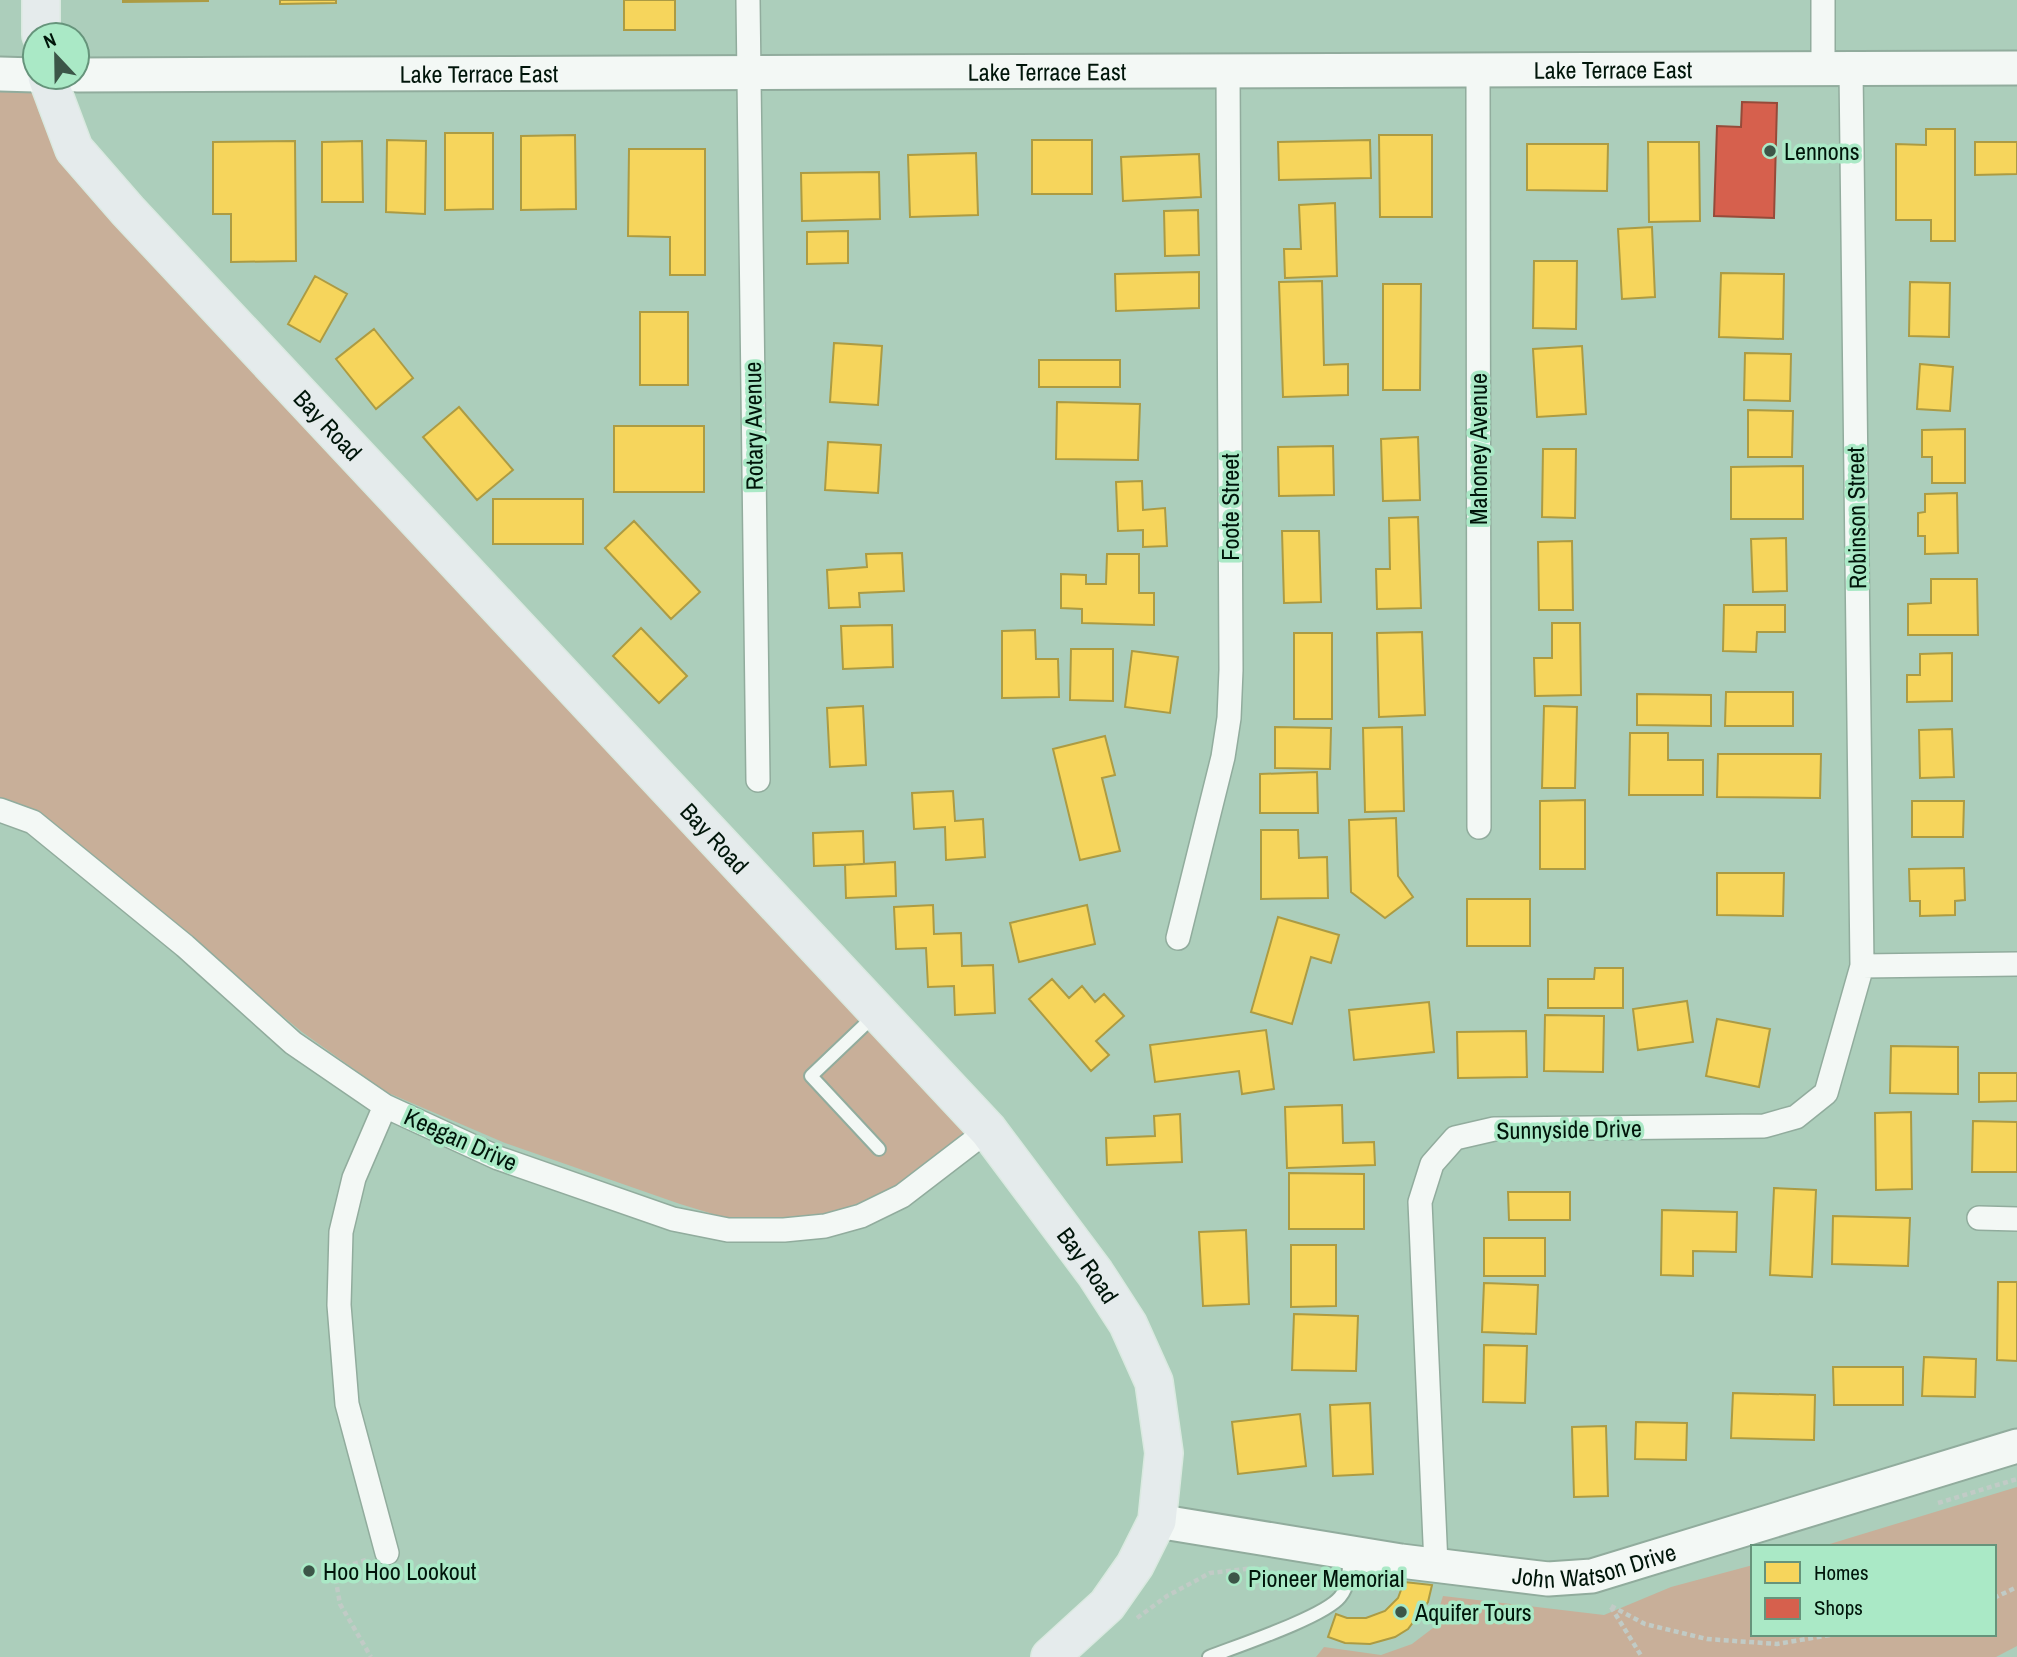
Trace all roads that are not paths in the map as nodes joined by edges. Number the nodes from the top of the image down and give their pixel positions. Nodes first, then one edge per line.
1 (41, 0) edge
2 (748, 0) edge
3 (1823, 0) edge
4 (41, 21) edge
5 (2017, 68) edge
6 (1837, 70) junction
7 (748, 71) junction
8 (1228, 71) junction
9 (1478, 71) junction
10 (0, 74) edge
11 (21, 75) edge
12 (91, 75) edge
13 (52, 91) edge
14 (758, 780) dead end
15 (0, 810) edge
16 (1479, 827) dead end
17 (1178, 938) dead end
18 (2017, 964) edge
19 (1862, 966) junction
20 (878, 1012) junction
21 (385, 1106) junction
22 (988, 1130) junction
23 (879, 1149) dead end
24 (1979, 1219) dead end
25 (2017, 1219) edge
26 (2017, 1446) edge
27 (1157, 1521) junction
28 (387, 1553) road end
29 (1349, 1554) junction
30 (1436, 1566) junction
31 (1050, 1657) edge
32 (1209, 1657) edge

1 - 4 main road
2 - 7 street, Rotary Avenue
3 - 6 street, Robinson Street
5 - 6 street, Lake Terrace East
6 - 9 street, Lake Terrace East
6 - 19 street, Robinson Street
7 - 8 street, Lake Terrace East
7 - 12 street, Lake Terrace East
7 - 14 street, Rotary Avenue
8 - 9 street, Lake Terrace East
8 - 17 street, Foote Street
9 - 16 street, Mahoney Avenue
10 - 11 street
13 - 20 main road, Bay Road
15 - 21 street, Keegan Drive
18 - 19 street
19 - 30 street, Sunnyside Drive
20 - 22 main road, Bay Road
20 - 23 lane
21 - 22 street, Keegan Drive
21 - 28 street
22 - 27 main road, Bay Road
24 - 25 street
26 - 30 street, John Watson Drive
27 - 29 street, John Watson Drive
27 - 31 main road, Bay Road
29 - 30 street, John Watson Drive
29 - 32 lane

